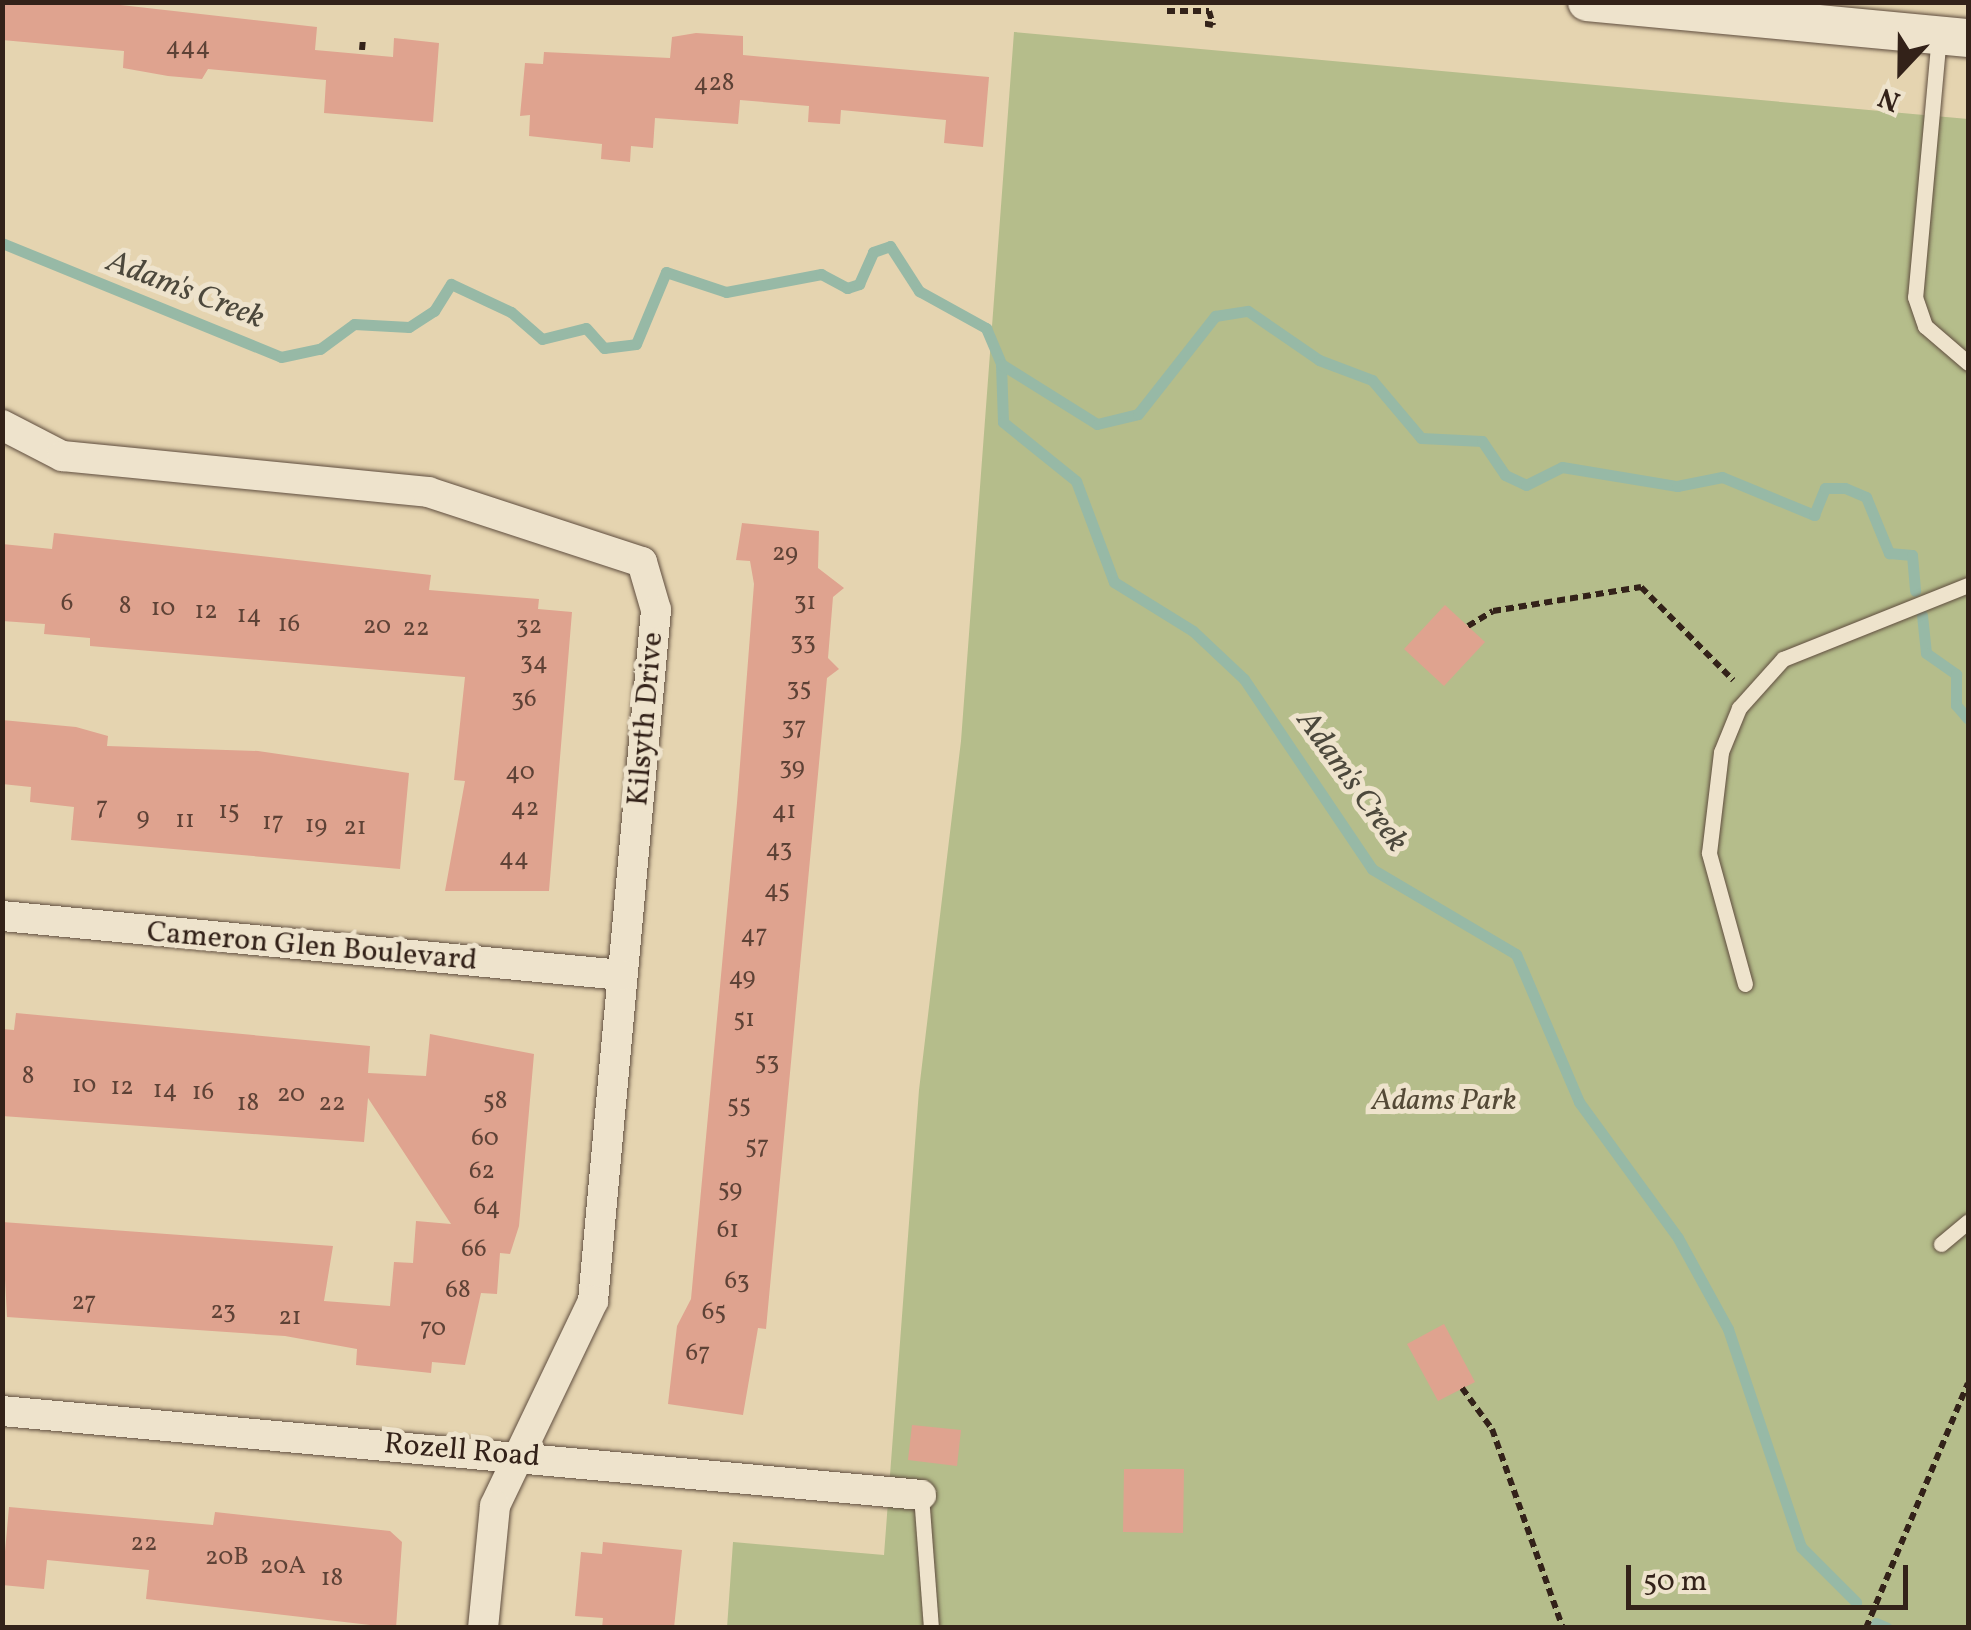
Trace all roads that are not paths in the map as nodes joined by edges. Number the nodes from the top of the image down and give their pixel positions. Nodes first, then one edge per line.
1 (1588, 2) edge
2 (1954, 37) edge
3 (1968, 363) edge
4 (2, 425) edge
5 (1964, 586) edge
6 (2, 916) edge
7 (622, 975) junction
8 (1746, 984) dead end
9 (1968, 1221) edge
10 (1941, 1244) dead end
11 (2, 1412) edge
12 (517, 1457) junction
13 (921, 1495) joint
14 (483, 1628) edge
15 (932, 1628) edge

1 - 2 street
2 - 3 lane
4 - 7 street, Kilsyth Drive
5 - 8 lane
6 - 7 street, Cameron Glen Boulevard
7 - 12 street, Kilsyth Drive
9 - 10 lane
11 - 12 street, Rozell Road
12 - 13 street, Rozell Road
12 - 14 street, Kilsyth Drive
13 - 15 lane

